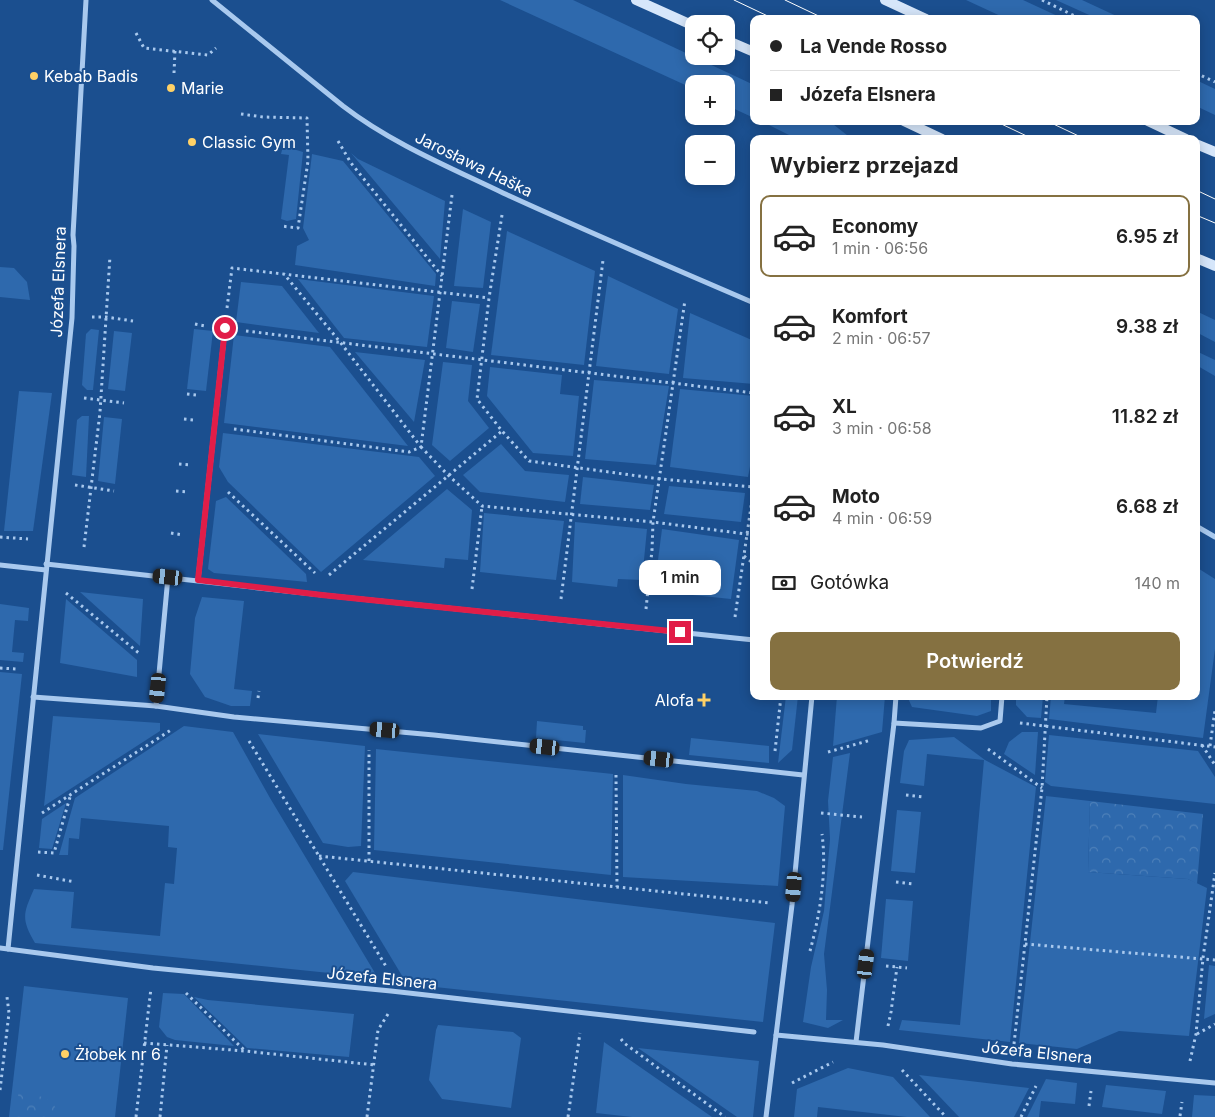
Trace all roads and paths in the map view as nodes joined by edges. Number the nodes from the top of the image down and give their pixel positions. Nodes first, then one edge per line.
1 (86, 0) edge
2 (212, 0) edge
3 (636, 0) edge
4 (885, 0) edge
5 (1042, 0) edge
6 (917, 15) edge
7 (1073, 15) edge
8 (685, 22) edge
9 (136, 33) dead end
10 (735, 44) edge
11 (216, 48) dead end
12 (750, 50) edge
13 (175, 51) junction
14 (174, 73) dead end
15 (1200, 75) edge
16 (1215, 82) edge
17 (241, 114) dead end
18 (912, 125) edge
19 (1156, 125) edge
20 (934, 135) edge
21 (1178, 135) edge
22 (338, 141) dead end
23 (1200, 146) edge
24 (1215, 152) edge
25 (452, 195) dead end
26 (502, 212) dead end
27 (280, 226) dead end
28 (110, 256) dead end
29 (603, 259) dead end
30 (1200, 260) edge
31 (1215, 266) edge
32 (284, 274) junction
33 (442, 276) junction
34 (440, 291) junction
35 (489, 298) junction
36 (685, 300) dead end
37 (750, 301) edge
38 (106, 317) junction
39 (72, 318) junction
40 (133, 320) dead end
41 (225, 328) junction
42 (340, 342) junction
43 (432, 354) junction
44 (481, 360) junction
45 (589, 372) junction
46 (673, 383) junction
47 (750, 393) edge
48 (63, 396) junction
49 (100, 399) junction
50 (124, 403) dead end
51 (214, 427) junction
52 (502, 431) junction
53 (420, 447) junction
54 (577, 468) junction
55 (210, 474) junction
56 (448, 475) junction
57 (660, 479) junction
58 (54, 483) junction
59 (750, 487) edge
60 (91, 488) junction
61 (114, 491) dead end
62 (482, 506) junction
63 (750, 510) edge
64 (571, 514) junction
65 (653, 522) junction
66 (1200, 528) edge
67 (746, 534) junction
68 (750, 534) edge
69 (1215, 537) edge
70 (744, 556) junction
71 (750, 561) edge
72 (46, 564) junction
73 (0, 565) edge
74 (78, 567) junction
75 (46, 570) junction
76 (168, 577) junction
77 (198, 580) junction
78 (323, 580) junction
79 (322, 595) junction
80 (62, 600) dead end
81 (469, 610) junction
82 (558, 619) junction
83 (644, 629) junction
84 (734, 638) junction
85 (750, 640) edge
86 (160, 670) junction
87 (33, 696) junction
88 (780, 700) edge
89 (812, 700) edge
90 (896, 700) edge
91 (1002, 700) edge
92 (1048, 700) edge
93 (156, 706) junction
94 (192, 710) junction
95 (1215, 710) edge
96 (234, 716) junction
97 (1000, 721) junction
98 (894, 723) junction
99 (1045, 725) junction
100 (957, 727) junction
101 (369, 729) junction
102 (893, 734) junction
103 (1202, 745) junction
104 (1213, 746) edge
105 (828, 752) dead end
106 (616, 755) junction
107 (1215, 765) edge
108 (773, 771) junction
109 (803, 775) junction
110 (1042, 788) junction
111 (70, 796) junction
112 (38, 806) dead end
113 (820, 812) dead end
114 (883, 819) junction
115 (319, 856) junction
116 (369, 861) junction
117 (17, 865) junction
118 (1215, 873) edge
119 (75, 882) dead end
120 (617, 887) junction
121 (792, 905) junction
122 (1025, 944) junction
123 (0, 948) edge
124 (8, 949) junction
125 (1203, 958) junction
126 (1215, 960) edge
127 (153, 968) junction
128 (391, 990) junction
129 (184, 991) dead end
130 (7, 997) dead end
131 (583, 1012) junction
132 (599, 1014) junction
133 (1215, 1024) edge
134 (754, 1032) dead end
135 (776, 1034) junction
136 (1196, 1034) junction
137 (856, 1042) junction
138 (144, 1043) junction
139 (167, 1045) junction
140 (245, 1051) junction
141 (1012, 1064) junction
142 (374, 1065) junction
143 (1046, 1067) junction
144 (1186, 1079) junction
145 (1215, 1083) edge
146 (0, 1090) edge
147 (1180, 1116) dead end
148 (136, 1117) edge
149 (160, 1117) edge
150 (367, 1117) edge
151 (568, 1117) edge
152 (725, 1117) edge
153 (766, 1117) edge
154 (1021, 1117) edge

1 - 39 street, Józefa Elsnera
2 - 37 street, Jarosława Haška
3 - 8 main road
4 - 6 main road
5 - 7 path
9 - 13 path
10 - 12 main road
11 - 13 path
13 - 14 path
15 - 16 path
17 - 27 path
18 - 20 main road
19 - 21 main road
22 - 33 path
23 - 24 main road
25 - 33 path
26 - 35 path
28 - 38 path
29 - 45 path
30 - 31 main road
32 - 34 path
32 - 41 path
32 - 42 path
33 - 34 path
34 - 35 path
34 - 43 path
35 - 44 path
36 - 46 path
38 - 39 path
38 - 40 path
38 - 49 path
39 - 48 street, Józefa Elsnera
41 - 42 path
41 - 51 street
42 - 43 path
42 - 53 path
43 - 44 path
43 - 53 path
44 - 45 path
44 - 52 path
45 - 46 path
45 - 54 path
46 - 47 path
46 - 57 path
48 - 49 path
48 - 58 street, Józefa Elsnera
49 - 50 path
49 - 60 path
51 - 53 path
51 - 55 street
52 - 54 path
52 - 56 path
53 - 56 path
54 - 57 path
54 - 64 path
55 - 77 street
55 - 78 path
56 - 62 path
56 - 78 path
57 - 59 path
57 - 65 path
58 - 60 path
58 - 72 street, Józefa Elsnera
60 - 61 path
60 - 74 path
62 - 64 path
62 - 81 path
63 - 67 path
64 - 65 path
64 - 82 path
65 - 67 path
65 - 83 path
66 - 69 street
67 - 68 path
67 - 70 path
70 - 71 path
70 - 84 path
72 - 74 street
72 - 75 street, Józefa Elsnera
73 - 75 street
74 - 76 street
75 - 87 street, Józefa Elsnera
76 - 77 street
76 - 86 street
77 - 79 street
78 - 79 path
79 - 81 street
80 - 86 path
81 - 82 street
82 - 83 street
83 - 84 street
84 - 85 street
86 - 93 street
87 - 93 street
87 - 117 street, Józefa Elsnera
88 - 108 path
89 - 109 street
90 - 98 street
91 - 97 street
92 - 99 path
93 - 94 street
94 - 96 street
94 - 111 path
95 - 104 path
96 - 101 street
96 - 115 path
97 - 99 path
97 - 100 street
98 - 100 street
98 - 102 street
99 - 103 path
99 - 110 path
100 - 110 path
101 - 106 street
101 - 116 path
102 - 105 path
102 - 114 street
103 - 104 path
103 - 107 path
106 - 108 street
106 - 120 path
108 - 109 street
109 - 121 street
110 - 122 path
111 - 112 path
111 - 117 path
113 - 114 path
114 - 137 street
115 - 116 path
115 - 128 path
116 - 120 path
117 - 119 path
117 - 124 street, Józefa Elsnera
118 - 125 path
120 - 121 path
121 - 135 street
122 - 125 path
122 - 141 path
123 - 124 street, Józefa Elsnera
124 - 127 street, Józefa Elsnera
125 - 126 path
125 - 136 path
127 - 128 street, Józefa Elsnera
127 - 138 path
128 - 131 street, Józefa Elsnera
128 - 142 path
129 - 140 path
130 - 146 path
131 - 132 street, Józefa Elsnera
131 - 151 path
132 - 134 street, Józefa Elsnera
132 - 152 path
133 - 136 path
135 - 137 street, Józefa Elsnera
135 - 153 street
136 - 144 path
137 - 141 street, Józefa Elsnera
138 - 139 path
138 - 148 path
139 - 140 path
139 - 149 path
140 - 142 path
141 - 143 street, Józefa Elsnera
142 - 150 path
143 - 144 street, Józefa Elsnera
143 - 154 path
144 - 145 street, Józefa Elsnera
144 - 147 path

